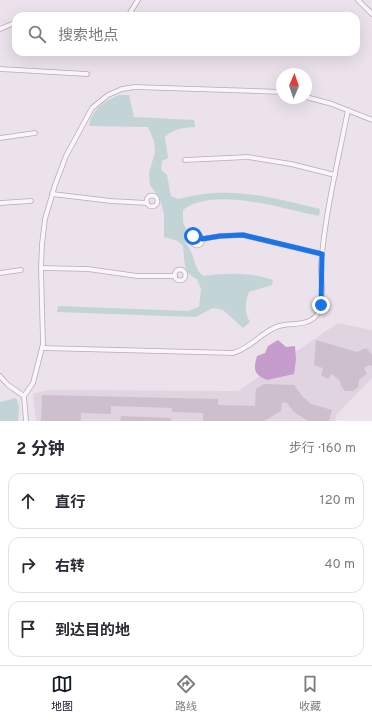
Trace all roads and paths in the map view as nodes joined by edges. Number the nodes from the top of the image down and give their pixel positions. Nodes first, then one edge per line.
1 (138, 0) edge
2 (358, 0) edge
3 (130, 12) edge
4 (372, 14) edge
5 (12, 24) edge
6 (0, 29) edge
7 (0, 69) edge
8 (87, 74) dead end
9 (276, 92) edge
10 (312, 99) edge
11 (348, 110) junction
12 (372, 120) edge
13 (35, 133) dead end
14 (0, 138) edge
15 (185, 160) dead end
16 (335, 175) junction
17 (52, 194) junction
18 (31, 200) dead end
19 (0, 203) edge
20 (147, 203) dead end
21 (202, 239) dead end
22 (322, 254) junction
23 (40, 268) junction
24 (21, 270) dead end
25 (0, 274) edge
26 (175, 276) dead end
27 (42, 348) junction
28 (0, 376) edge
29 (24, 396) junction
30 (26, 421) edge

1 - 3 lane
2 - 4 lane
5 - 6 lane
7 - 8 lane
9 - 17 lane
10 - 11 lane
11 - 12 lane
11 - 16 lane
13 - 14 lane
15 - 16 lane
16 - 22 lane
17 - 20 lane
17 - 23 lane
18 - 19 lane
21 - 22 lane
22 - 27 lane
23 - 26 lane
23 - 27 lane
24 - 25 lane
27 - 29 lane
28 - 29 lane
29 - 30 lane

